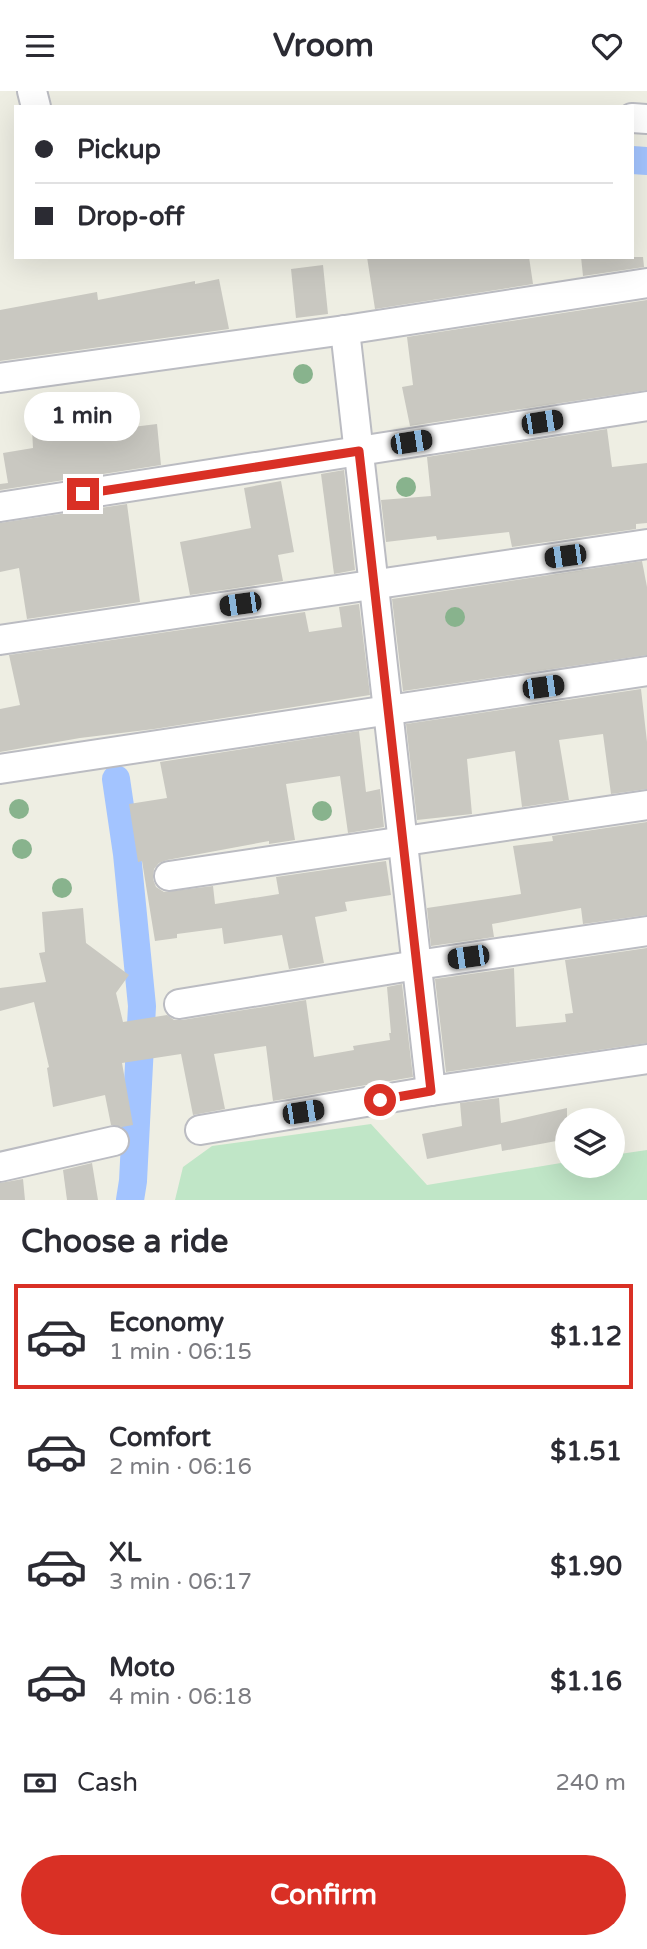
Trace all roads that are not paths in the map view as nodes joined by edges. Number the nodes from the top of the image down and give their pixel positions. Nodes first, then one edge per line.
1 (647, 283) edge
2 (345, 330) junction
3 (0, 378) edge
4 (647, 405) edge
5 (359, 451) junction
6 (0, 507) edge
7 (647, 544) edge
8 (374, 584) junction
9 (0, 640) edge
10 (647, 671) edge
11 (388, 709) junction
12 (0, 769) edge
13 (647, 805) edge
14 (403, 841) junction
15 (169, 876) dead end
16 (647, 931) edge
17 (417, 965) junction
18 (179, 1003) dead end
19 (647, 1059) edge
20 (431, 1091) junction
21 (200, 1130) dead end
22 (114, 1141) dead end
23 (0, 1167) edge

1 - 2 street
2 - 3 street
2 - 5 street
4 - 5 street
5 - 6 street
5 - 8 street
7 - 8 street
8 - 9 street
8 - 11 street
10 - 11 street
11 - 12 street
11 - 14 street
13 - 14 street
14 - 15 street
14 - 17 street
16 - 17 street
17 - 18 street
17 - 20 street
19 - 20 street
20 - 21 street
22 - 23 street

